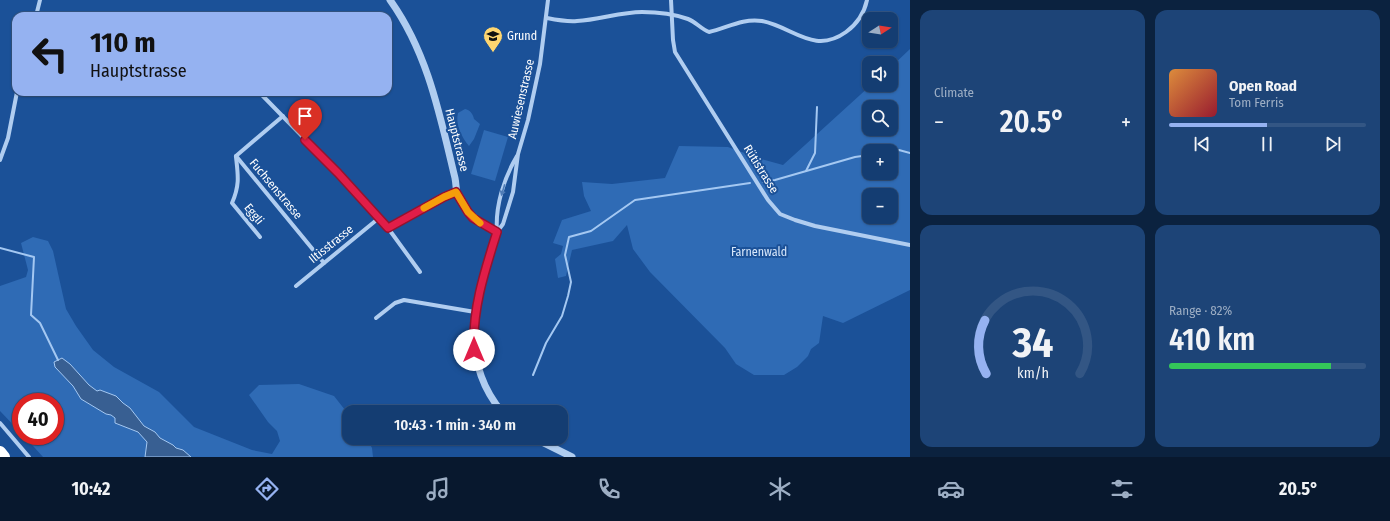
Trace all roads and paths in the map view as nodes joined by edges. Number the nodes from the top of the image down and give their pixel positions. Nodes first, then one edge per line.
1 (40, 0) edge
2 (390, 0) edge
3 (548, 0) edge
4 (671, 0) edge
5 (867, 0) edge
6 (37, 12) edge
7 (672, 15) junction
8 (546, 18) junction
9 (16, 96) edge
10 (263, 96) edge
11 (282, 116) junction
12 (518, 154) junction
13 (236, 156) junction
14 (0, 160) edge
15 (456, 192) junction
16 (379, 218) junction
17 (388, 228) junction
18 (497, 232) junction
19 (260, 237) dead end
20 (910, 245) edge
21 (324, 263) junction
22 (420, 272) dead end
23 (296, 286) dead end
24 (475, 312) junction
25 (376, 318) dead end
26 (497, 405) edge
27 (0, 423) edge
28 (548, 445) edge
29 (0, 452) edge
30 (569, 456) edge
31 (4, 457) edge
32 (30, 457) edge

1 - 6 street
2 - 15 street, Hauptstrasse
3 - 8 street, Auwiesenstrasse
4 - 7 street, Rütistrasse
5 - 7 street
7 - 8 street
7 - 20 street, Rütistrasse
8 - 12 street, Auwiesenstrasse
9 - 14 street
10 - 11 street
11 - 13 street, Fuchsenstrasse
11 - 16 street
12 - 18 street, Auwiesenstrasse
12 -> 18 street, Auwiesenstrasse
13 - 19 street, Eggli
13 - 21 street, Fuchsenstrasse
15 - 17 street
15 - 18 street, Hauptstrasse
16 - 17 street
16 - 21 street, Iltisstrasse
17 - 22 street
18 - 24 street
21 - 23 street, Iltisstrasse
24 - 25 street
24 - 26 street
27 - 32 street
28 - 30 street
29 - 31 highway

